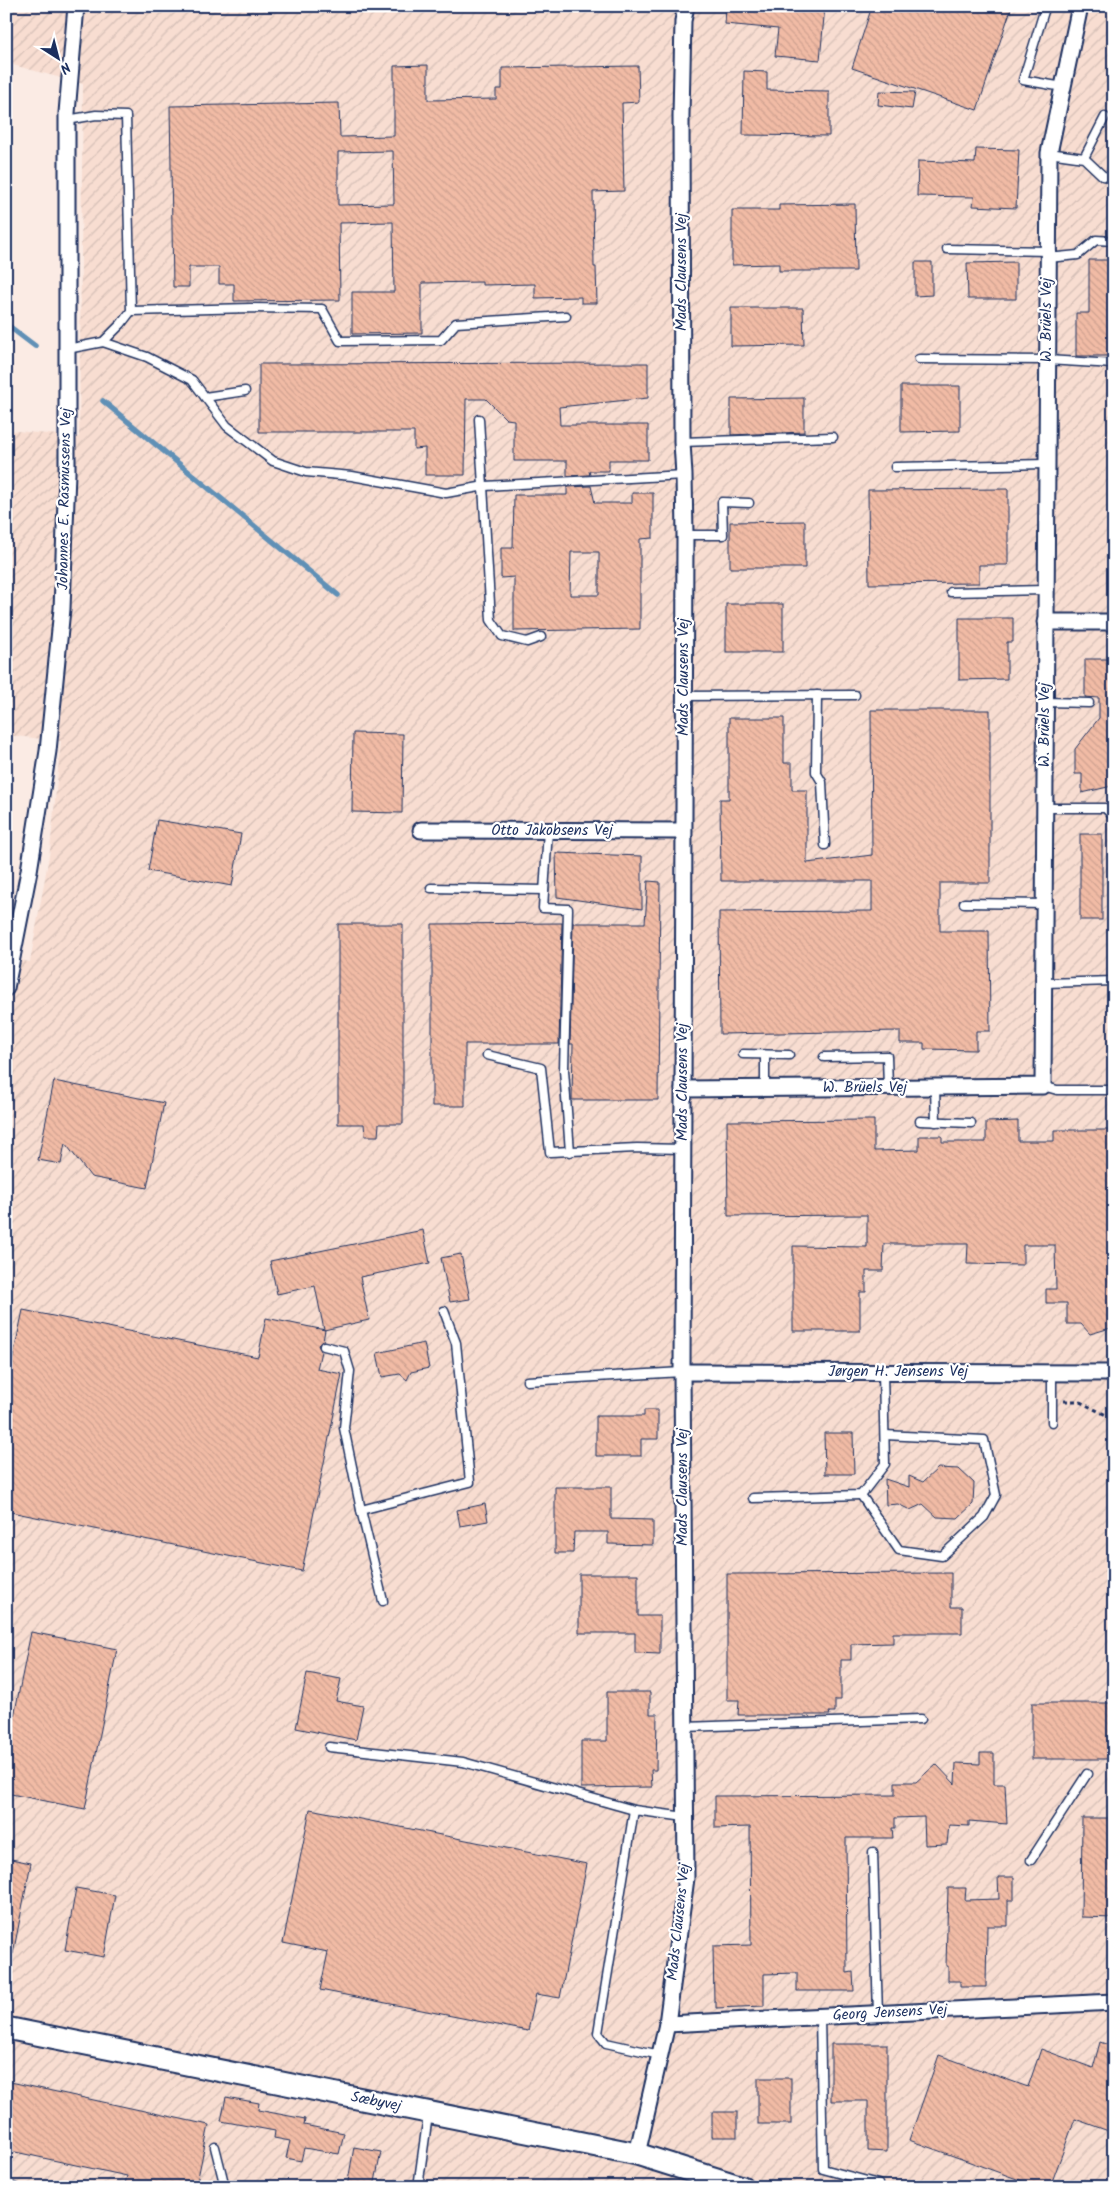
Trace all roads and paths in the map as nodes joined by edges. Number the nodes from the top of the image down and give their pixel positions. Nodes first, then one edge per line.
1 (76, 6) edge
2 (686, 6) edge
3 (1039, 6) edge
4 (1080, 6) edge
5 (1063, 87) junction
6 (1105, 117) dead end
7 (67, 120) junction
8 (1049, 153) junction
9 (1084, 158) junction
10 (1114, 178) edge
11 (1114, 240) edge
12 (948, 249) dead end
13 (1048, 255) junction
14 (131, 311) junction
15 (566, 316) dead end
16 (103, 342) junction
17 (67, 349) junction
18 (919, 359) dead end
19 (1047, 360) junction
20 (1114, 364) edge
21 (245, 391) dead end
22 (205, 397) junction
23 (480, 419) dead end
24 (833, 438) dead end
25 (682, 442) junction
26 (1046, 464) junction
27 (895, 467) dead end
28 (684, 475) junction
29 (485, 486) junction
30 (749, 503) dead end
31 (685, 535) junction
32 (1045, 590) junction
33 (951, 592) dead end
34 (1045, 622) junction
35 (1114, 622) edge
36 (541, 636) dead end
37 (817, 695) junction
38 (855, 695) dead end
39 (684, 696) junction
40 (1045, 702) junction
41 (1089, 703) dead end
42 (1044, 808) junction
43 (1114, 817) edge
44 (421, 830) dead end
45 (548, 830) junction
46 (682, 831) junction
47 (825, 845) dead end
48 (431, 888) dead end
49 (544, 890) junction
50 (964, 904) dead end
51 (1044, 904) junction
52 (1114, 981) edge
53 (1044, 982) junction
54 (6, 988) edge
55 (743, 1054) dead end
56 (487, 1055) dead end
57 (765, 1055) junction
58 (790, 1056) dead end
59 (824, 1057) dead end
60 (1043, 1086) junction
61 (935, 1087) junction
62 (888, 1088) junction
63 (683, 1089) junction
64 (765, 1089) junction
65 (1114, 1090) edge
66 (920, 1122) dead end
67 (936, 1122) junction
68 (972, 1123) dead end
69 (683, 1149) junction
70 (570, 1152) junction
71 (444, 1310) dead end
72 (324, 1346) dead end
73 (682, 1372) junction
74 (883, 1372) junction
75 (1052, 1372) junction
76 (1114, 1373) edge
77 (526, 1381) dead end
78 (1052, 1401) junction
79 (1114, 1419) edge
80 (1052, 1422) dead end
81 (885, 1434) junction
82 (862, 1495) junction
83 (753, 1498) dead end
84 (361, 1510) junction
85 (384, 1601) dead end
86 (922, 1719) dead end
87 (685, 1727) junction
88 (329, 1747) dead end
89 (1087, 1774) dead end
90 (634, 1810) junction
91 (686, 1817) junction
92 (874, 1852) dead end
93 (1031, 1860) dead end
94 (1114, 2002) edge
95 (878, 2014) junction
96 (820, 2016) junction
97 (667, 2024) junction
98 (6, 2028) edge
99 (660, 2055) junction
100 (428, 2113) junction
101 (215, 2147) dead end
102 (638, 2154) junction
103 (878, 2184) dead end
104 (6, 2185) edge
105 (14, 2187) edge
106 (225, 2187) edge
107 (418, 2187) edge
108 (742, 2187) edge

1 - 7 street, Johannes E. Rasmussens Vej
2 - 25 street, Mads Clausens Vej
3 - 5 lane
4 - 5 street, W. Brüels Vej
5 - 8 street, W. Brüels Vej
6 - 9 lane
7 - 14 lane
7 - 17 street, Johannes E. Rasmussens Vej
8 - 9 lane
8 - 13 street, W. Brüels Vej
9 - 10 lane
11 - 13 lane
12 - 13 lane
13 - 19 street, W. Brüels Vej
14 - 15 lane
14 - 16 lane
16 - 17 lane
16 - 22 lane
17 - 54 street, Johannes E. Rasmussens Vej
18 - 19 lane
19 - 20 lane
19 - 26 street, W. Brüels Vej
21 - 22 lane
22 - 29 lane
23 - 29 lane
24 - 25 lane
25 - 28 street, Mads Clausens Vej
26 - 27 lane
26 - 32 street, W. Brüels Vej
28 - 29 lane
28 - 31 street, Mads Clausens Vej
29 - 36 lane
30 - 31 lane
31 - 39 street, Mads Clausens Vej
32 - 33 lane
32 - 34 street, W. Brüels Vej
34 - 35 street
34 - 40 street, W. Brüels Vej
37 - 38 lane
37 - 39 lane
37 - 47 lane
39 - 46 street, Mads Clausens Vej
40 - 41 lane
40 - 42 street, W. Brüels Vej
42 - 43 lane
42 - 51 street, W. Brüels Vej
44 - 45 street, Otto Jakobsens Vej
45 - 46 street, Otto Jakobsens Vej
45 - 49 lane
46 - 63 street, Mads Clausens Vej
48 - 49 lane
49 - 70 lane
50 - 51 lane
51 - 53 street, W. Brüels Vej
52 - 53 lane
53 - 60 street, W. Brüels Vej
55 - 57 lane
56 - 70 lane
57 - 58 lane
57 - 64 lane
59 - 62 lane
60 - 61 street, W. Brüels Vej
60 - 65 lane
61 - 62 street, W. Brüels Vej
61 - 67 lane
62 - 64 street, W. Brüels Vej
63 - 64 street, W. Brüels Vej
63 - 69 street, Mads Clausens Vej
66 - 67 lane
67 - 68 lane
69 - 70 lane
69 - 73 street, Mads Clausens Vej
71 - 84 lane
72 - 84 lane
73 - 74 street, Jørgen H. Jensens Vej
73 - 77 lane
73 - 87 street, Mads Clausens Vej
74 - 75 street, Jørgen H. Jensens Vej
74 - 81 lane
75 - 76 street, Jørgen H. Jensens Vej
75 - 78 lane
78 - 79 path
78 - 80 lane
81 - 82 lane
81 - 82 lane
82 - 83 lane
84 - 85 lane
86 - 87 lane
87 - 91 street, Mads Clausens Vej
88 - 90 lane
89 - 93 lane
90 - 91 lane
90 - 99 lane
91 - 97 street, Mads Clausens Vej
92 - 95 lane
94 - 95 street, Georg Jensens Vej
95 - 96 street, Georg Jensens Vej
96 - 97 street, Georg Jensens Vej
96 - 103 lane
97 - 99 street, Mads Clausens Vej
98 - 100 street, Sæbyvej
99 - 102 street, Mads Clausens Vej
100 - 102 street, Sæbyvej
100 - 107 lane
101 - 106 lane
102 - 108 street, Sæbyvej
104 - 105 lane

